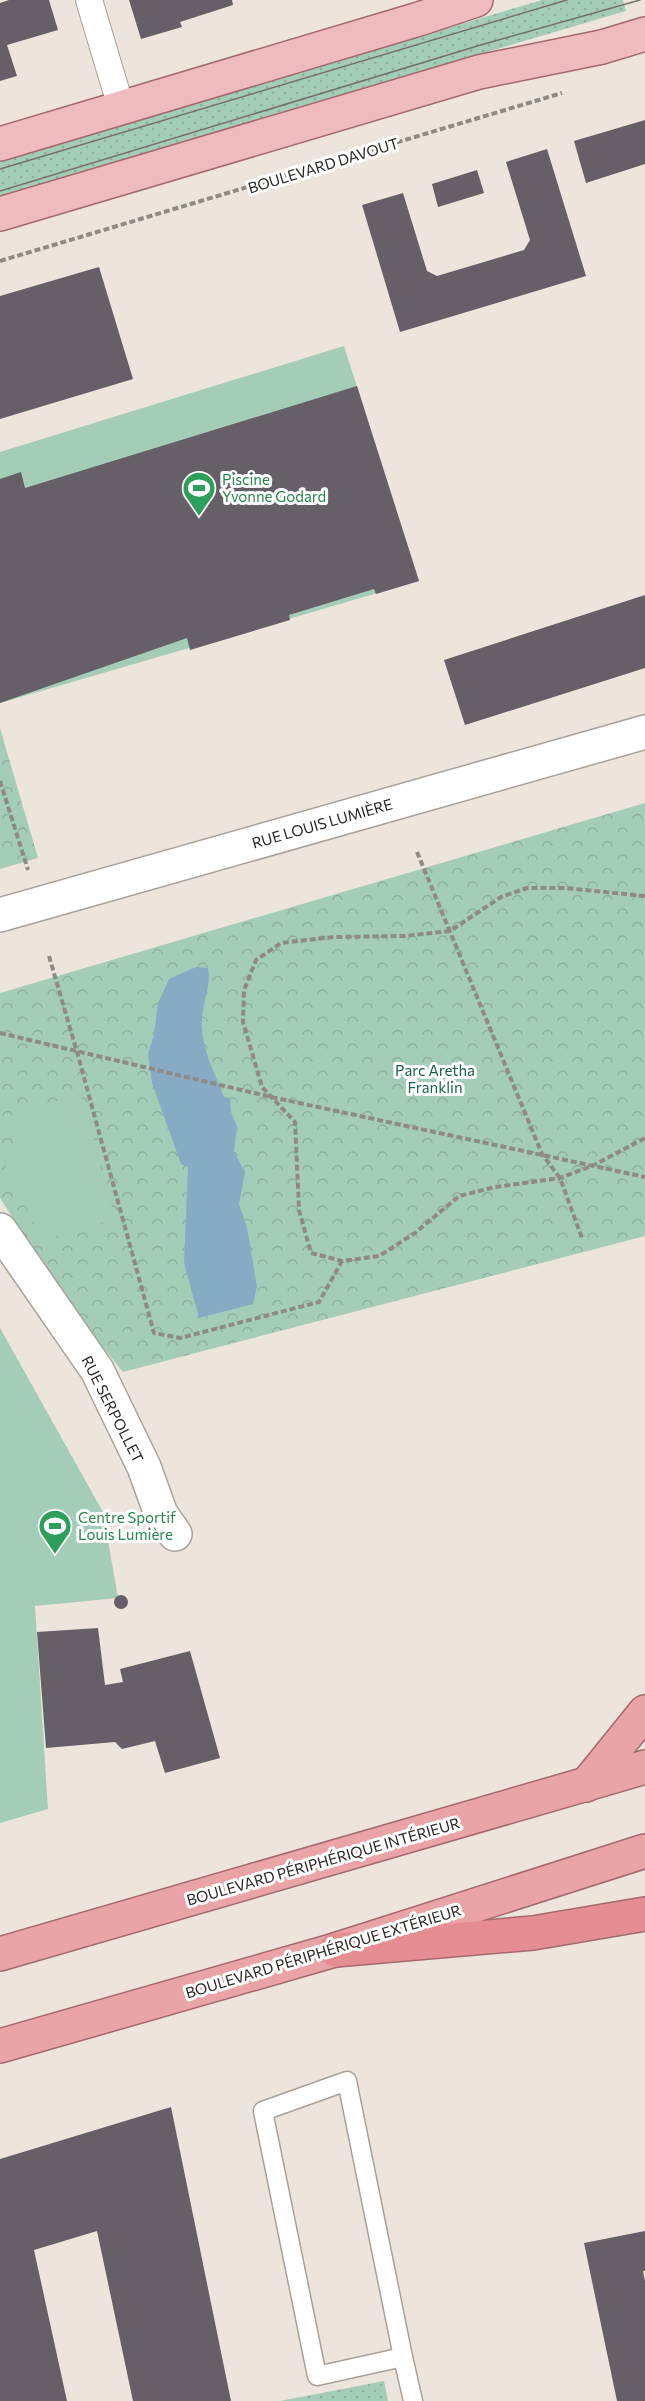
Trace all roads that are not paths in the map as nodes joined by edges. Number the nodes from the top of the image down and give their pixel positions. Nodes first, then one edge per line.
1 (89, 0) edge
2 (476, 0) edge
3 (645, 34) edge
4 (121, 106) junction
5 (0, 144) edge
6 (0, 214) edge
7 (645, 732) edge
8 (0, 915) edge
9 (0, 1230) edge
10 (175, 1534) dead end
11 (645, 1712) edge
12 (645, 1767) edge
13 (586, 1785) junction
14 (645, 1851) edge
15 (645, 1914) edge
16 (334, 1950) junction
17 (0, 1954) edge
18 (0, 2046) edge
19 (403, 2357) junction
20 (413, 2401) edge

1 - 4 street
2 - 4 main road
3 - 6 main road
4 - 5 main road
7 - 8 street, RUE LOUIS LUMIÈRE
9 - 10 street, RUE SERPOLLET
11 - 13 highway
12 - 13 highway, BOULEVARD PÉRIPHÉRIQUE INTÉRIEUR
13 - 17 highway, BOULEVARD PÉRIPHÉRIQUE INTÉRIEUR
14 - 16 highway, BOULEVARD PÉRIPHÉRIQUE EXTÉRIEUR
15 - 16 highway
16 - 18 highway, BOULEVARD PÉRIPHÉRIQUE EXTÉRIEUR
19 - 19 lane
19 - 20 lane

